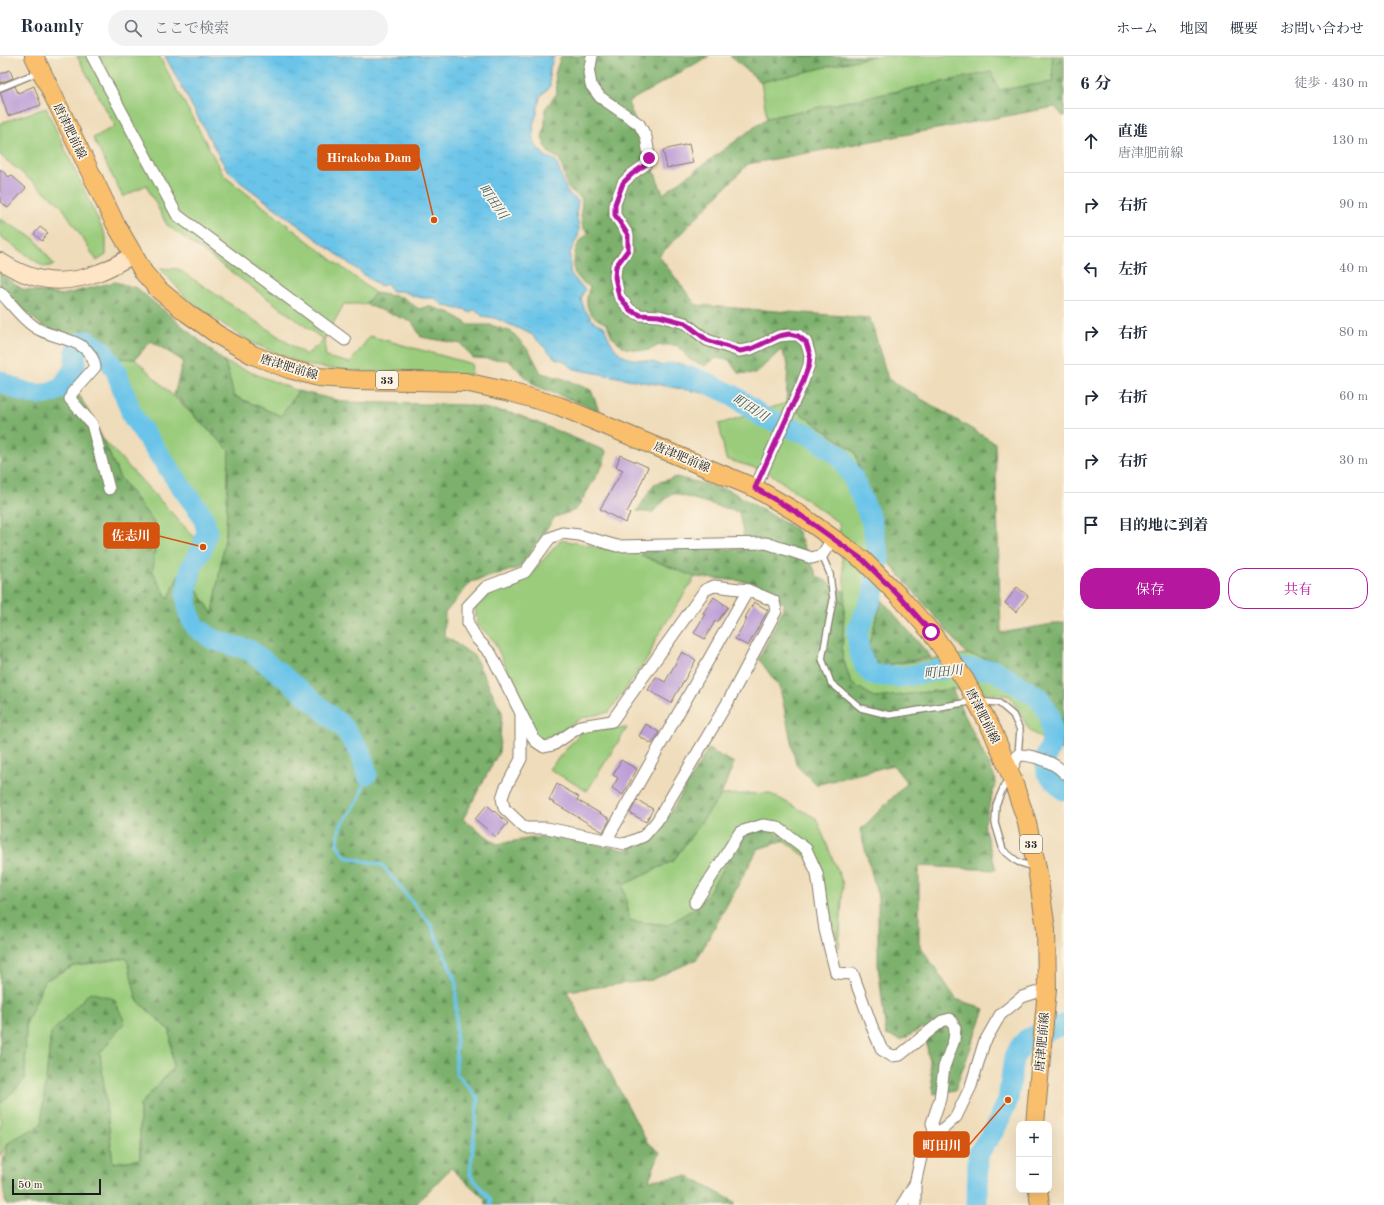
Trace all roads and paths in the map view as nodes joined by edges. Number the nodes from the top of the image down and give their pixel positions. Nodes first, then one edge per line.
1 (92, 56) edge
2 (592, 56) edge
3 (38, 64) edge
4 (0, 88) edge
5 (133, 256) junction
6 (0, 260) edge
7 (0, 292) edge
8 (345, 340) dead end
9 (755, 488) junction
10 (109, 489) dead end
11 (833, 538) junction
12 (822, 555) junction
13 (748, 590) junction
14 (976, 701) junction
15 (521, 715) junction
16 (1018, 755) junction
17 (1010, 773) junction
18 (1064, 773) edge
19 (606, 841) junction
20 (1037, 868) junction
21 (695, 902) dead end
22 (1047, 989) junction
23 (1035, 1121) edge
24 (935, 1136) junction
25 (915, 1184) junction
26 (1038, 1193) edge
27 (902, 1205) edge
28 (915, 1205) edge
29 (1040, 1205) edge

1 - 8 street
2 - 9 street
3 - 4 lane
3 - 5 main road, 唐津肥前線 / 33
5 - 6 street
5 - 9 main road, 唐津肥前線 / 33
7 - 10 street
9 - 11 main road, 唐津肥前線 / 33
11 - 12 street
11 - 14 main road, 唐津肥前線 / 33
12 - 14 lane
12 - 15 street
13 - 15 street
13 - 19 street
13 - 19 street
14 - 16 lane
14 - 17 main road, 唐津肥前線 / 33
15 - 19 street
16 - 17 street
16 - 18 street
17 - 20 main road, 唐津肥前線 / 33
17 - 20 lane
20 - 22 main road, 唐津肥前線 / 33
21 - 24 street
22 - 23 main road, 唐津肥前線 / 33
22 - 24 street
24 - 25 street
25 - 27 street
25 - 28 street
26 - 29 main road

